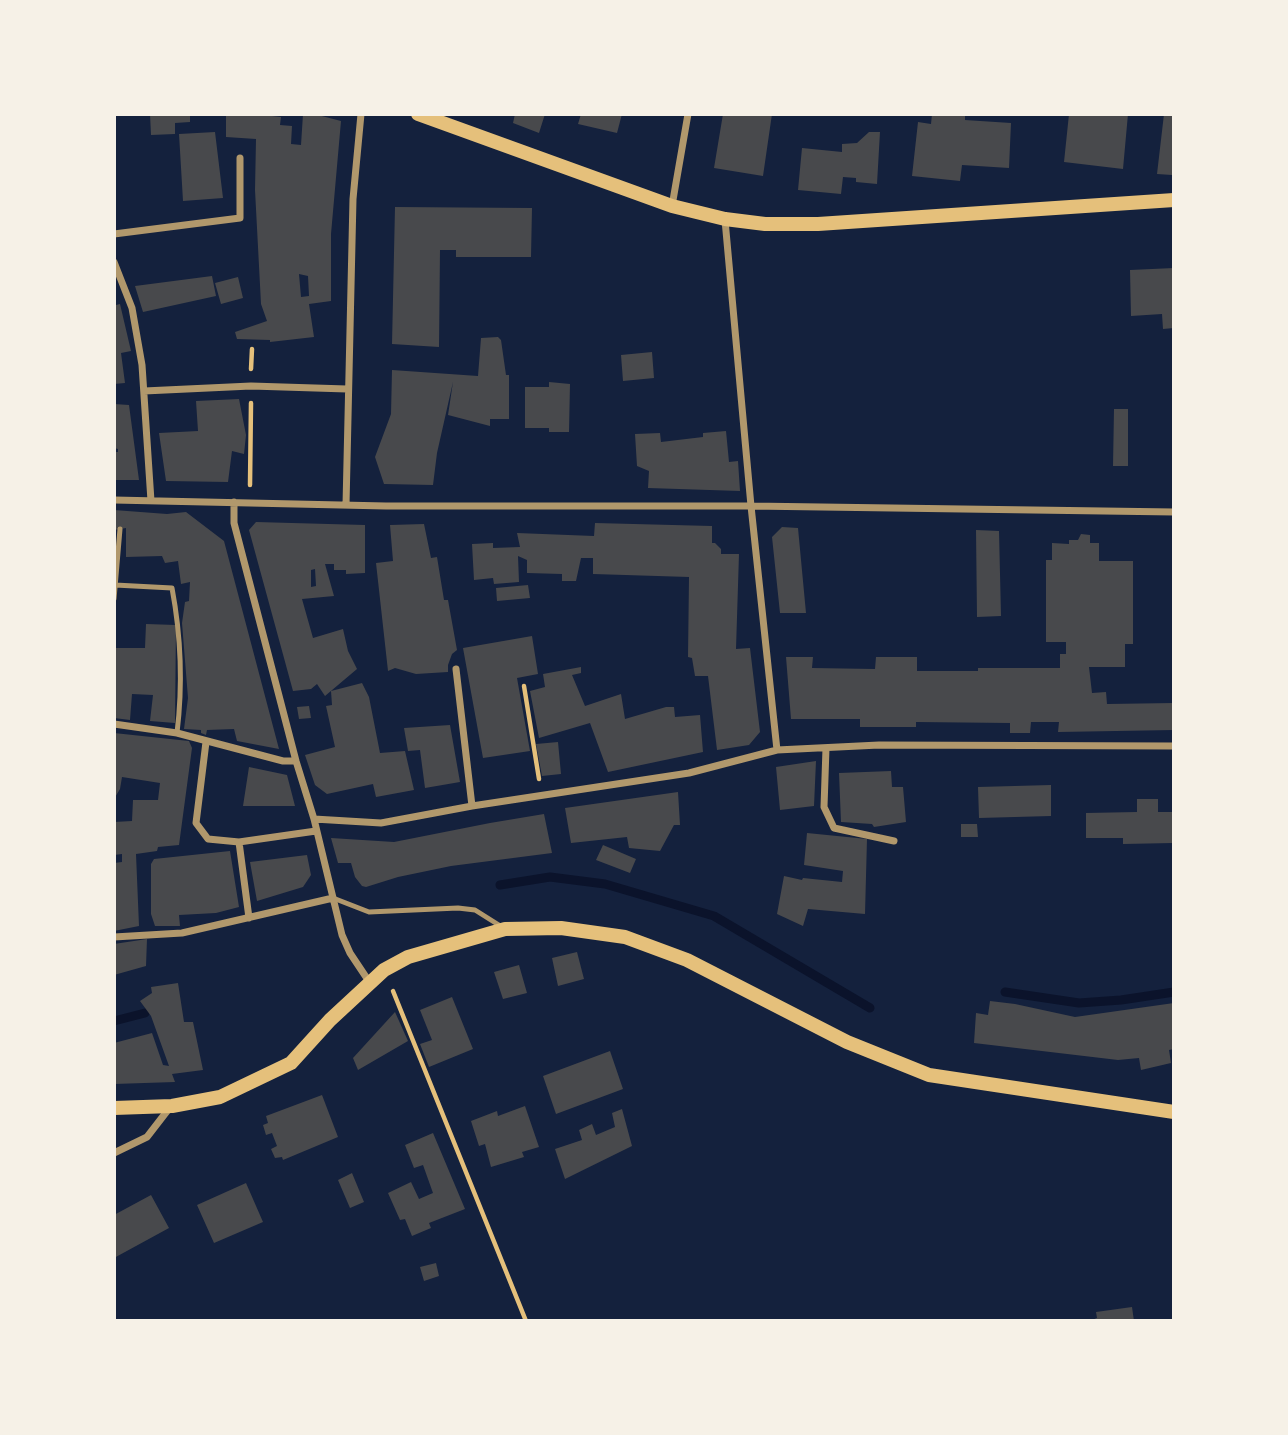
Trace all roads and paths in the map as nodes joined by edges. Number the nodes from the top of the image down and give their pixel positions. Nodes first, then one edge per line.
1 (361, 114) edge
2 (418, 114) edge
3 (688, 114) edge
4 (240, 158) dead end
5 (1174, 200) edge
6 (672, 205) junction
7 (725, 219) junction
8 (114, 234) edge
9 (114, 262) edge
10 (252, 349) dead end
11 (251, 386) junction
12 (347, 388) junction
13 (144, 391) junction
14 (117, 500) edge
15 (151, 501) junction
16 (233, 502) junction
17 (249, 503) junction
18 (346, 505) junction
19 (751, 506) junction
20 (120, 510) dead end
21 (1174, 512) edge
22 (120, 529) dead end
23 (116, 585) junction
24 (114, 599) edge
25 (456, 669) dead end
26 (524, 686) dead end
27 (114, 724) edge
28 (177, 733) junction
29 (206, 742) junction
30 (1174, 746) edge
31 (826, 748) junction
32 (777, 750) junction
33 (296, 761) junction
34 (541, 796) junction
35 (472, 806) junction
36 (314, 819) junction
37 (316, 831) junction
38 (894, 841) dead end
39 (239, 842) junction
40 (333, 898) junction
41 (249, 918) junction
42 (505, 929) junction
43 (114, 937) edge
44 (384, 970) junction
45 (370, 984) junction
46 (172, 1106) junction
47 (114, 1108) edge
48 (1174, 1112) edge
49 (114, 1153) edge
50 (526, 1321) edge

1 - 12 street
2 - 6 main road
3 - 6 street
4 - 8 street
5 - 7 main road
6 - 7 main road
7 - 19 street
9 - 13 street
10 - 11 path
11 - 12 street
11 - 13 street
11 - 17 path
12 - 18 street
13 - 15 street
14 - 15 street
14 - 20 lane
15 - 16 street
16 - 17 street
16 - 33 street
17 - 18 street
18 - 19 street
19 - 21 street
19 - 32 street
22 - 23 lane
23 - 24 lane
23 - 28 lane
25 - 35 street
26 - 34 path
27 - 28 street
28 - 29 street
29 - 33 street
29 - 39 street
30 - 31 street
31 - 32 street
31 - 38 street
32 - 34 street
33 - 36 street
34 - 35 street
35 - 36 street
36 - 37 street
37 - 39 street
37 - 40 street
39 - 41 street
40 - 41 street
40 - 42 lane
40 - 45 street
41 - 43 street
42 - 44 main road
42 - 48 main road
44 - 45 main road
44 - 50 path
45 - 46 main road
46 - 47 main road
46 - 49 street

